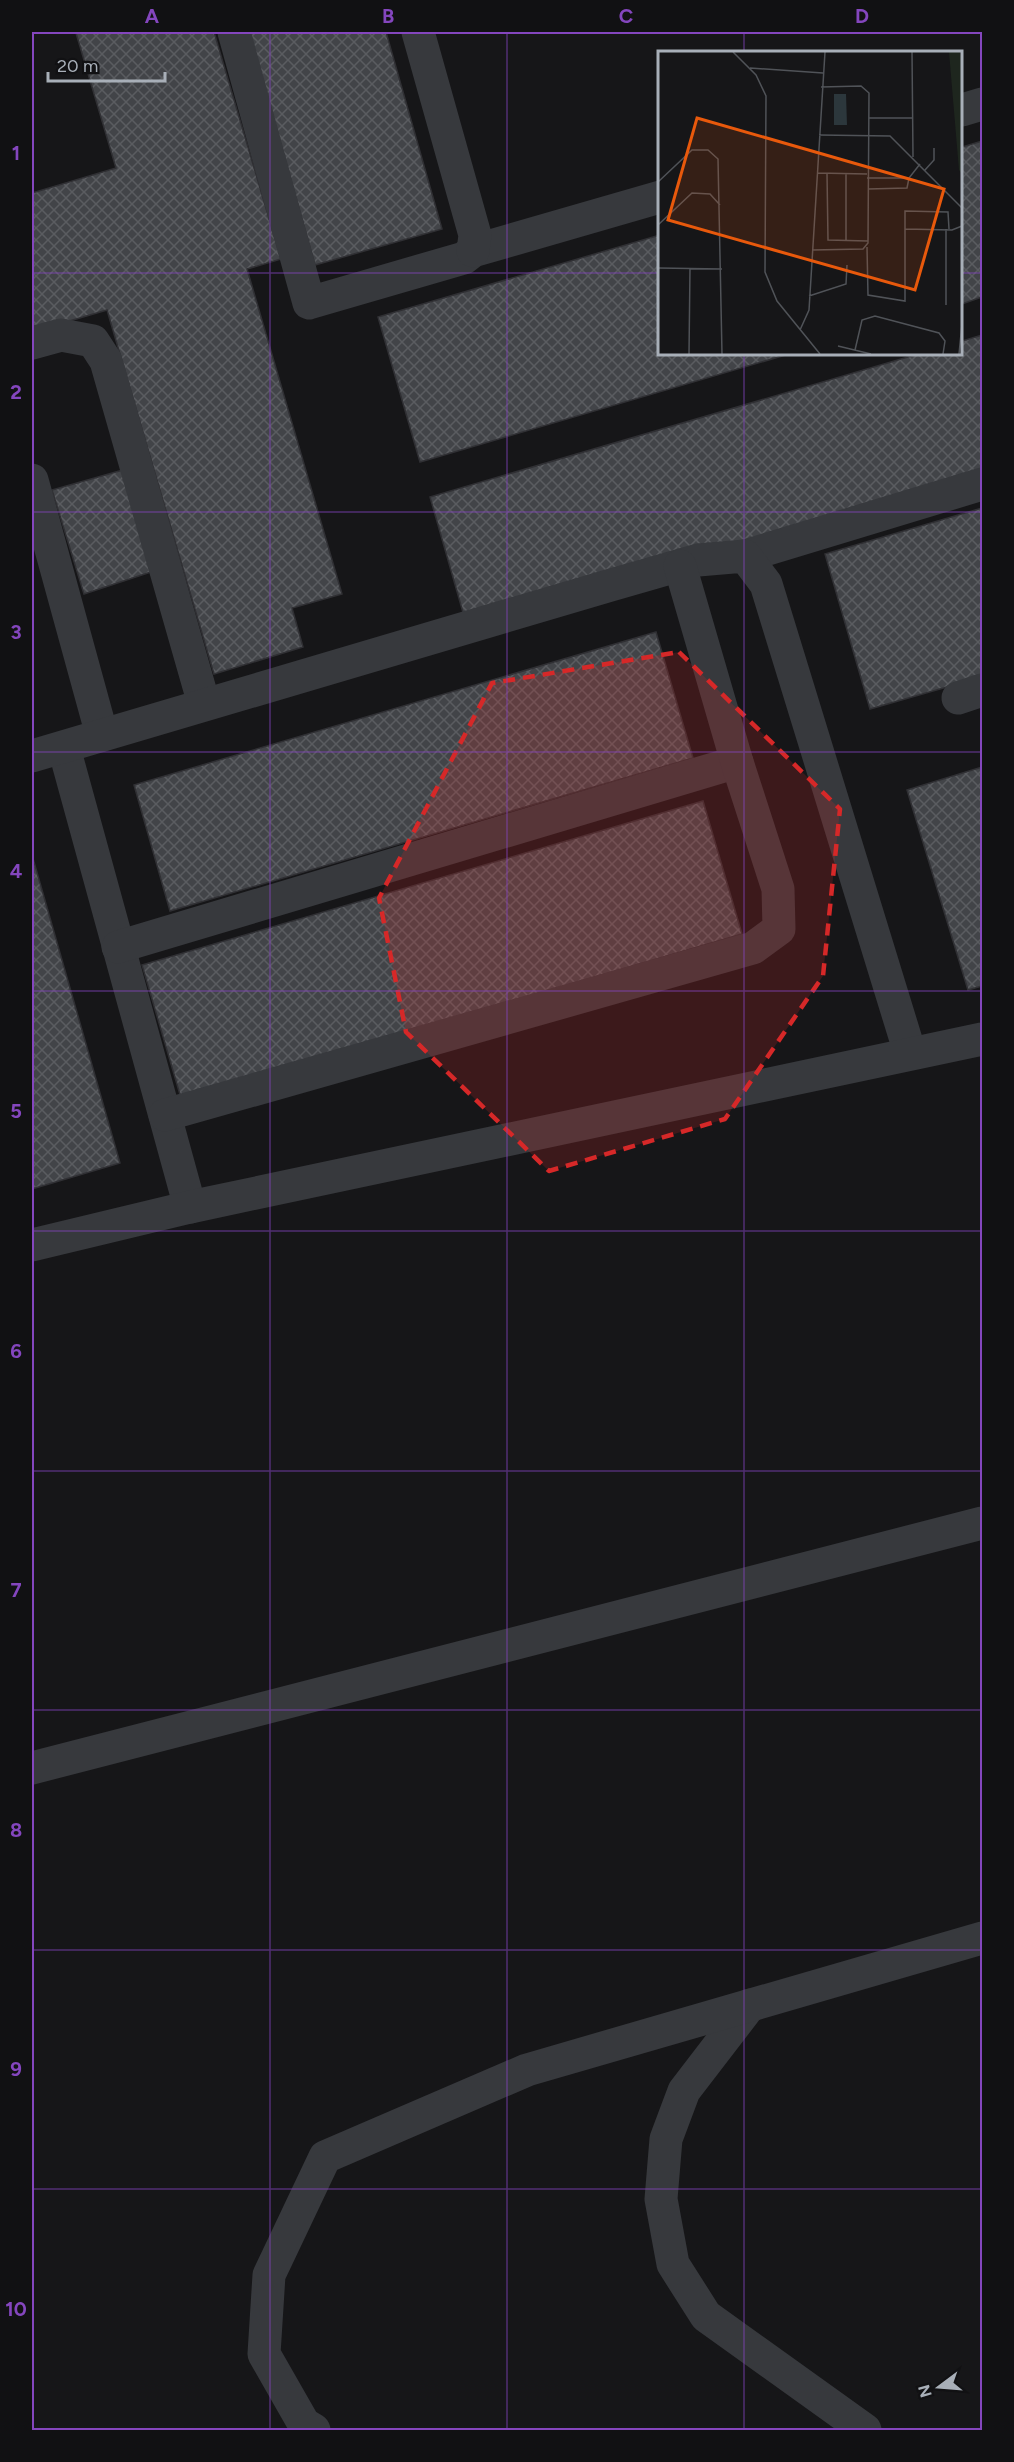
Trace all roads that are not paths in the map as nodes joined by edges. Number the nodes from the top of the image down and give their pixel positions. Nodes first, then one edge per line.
1 (234, 32) edge
2 (418, 32) edge
3 (982, 104) edge
4 (963, 110) edge
5 (658, 198) edge
6 (473, 251) junction
7 (32, 343) edge
8 (32, 480) edge
9 (982, 484) edge
10 (745, 556) junction
11 (680, 566) junction
12 (204, 704) junction
13 (102, 735) junction
14 (64, 748) junction
15 (32, 756) edge
16 (737, 762) junction
17 (118, 946) junction
18 (982, 1039) edge
19 (910, 1053) junction
20 (165, 1115) junction
21 (189, 1207) junction
22 (32, 1245) edge
23 (982, 1523) edge
24 (32, 1768) edge
25 (982, 1938) edge
26 (750, 2005) junction
27 (314, 2430) edge
28 (865, 2430) edge

1 - 6 lane
2 - 6 lane
3 - 4 lane
5 - 6 lane
7 - 12 lane
8 - 13 lane
9 - 10 lane
10 - 11 lane
10 - 19 lane
11 - 12 lane
11 - 16 lane
12 - 13 lane
13 - 14 lane
14 - 15 lane
14 - 17 lane
16 - 17 lane
16 - 20 lane
17 - 20 lane
18 - 19 lane
19 - 21 lane
20 - 21 lane
21 - 22 lane
23 - 24 lane
25 - 26 lane
26 - 27 lane
26 - 28 lane

